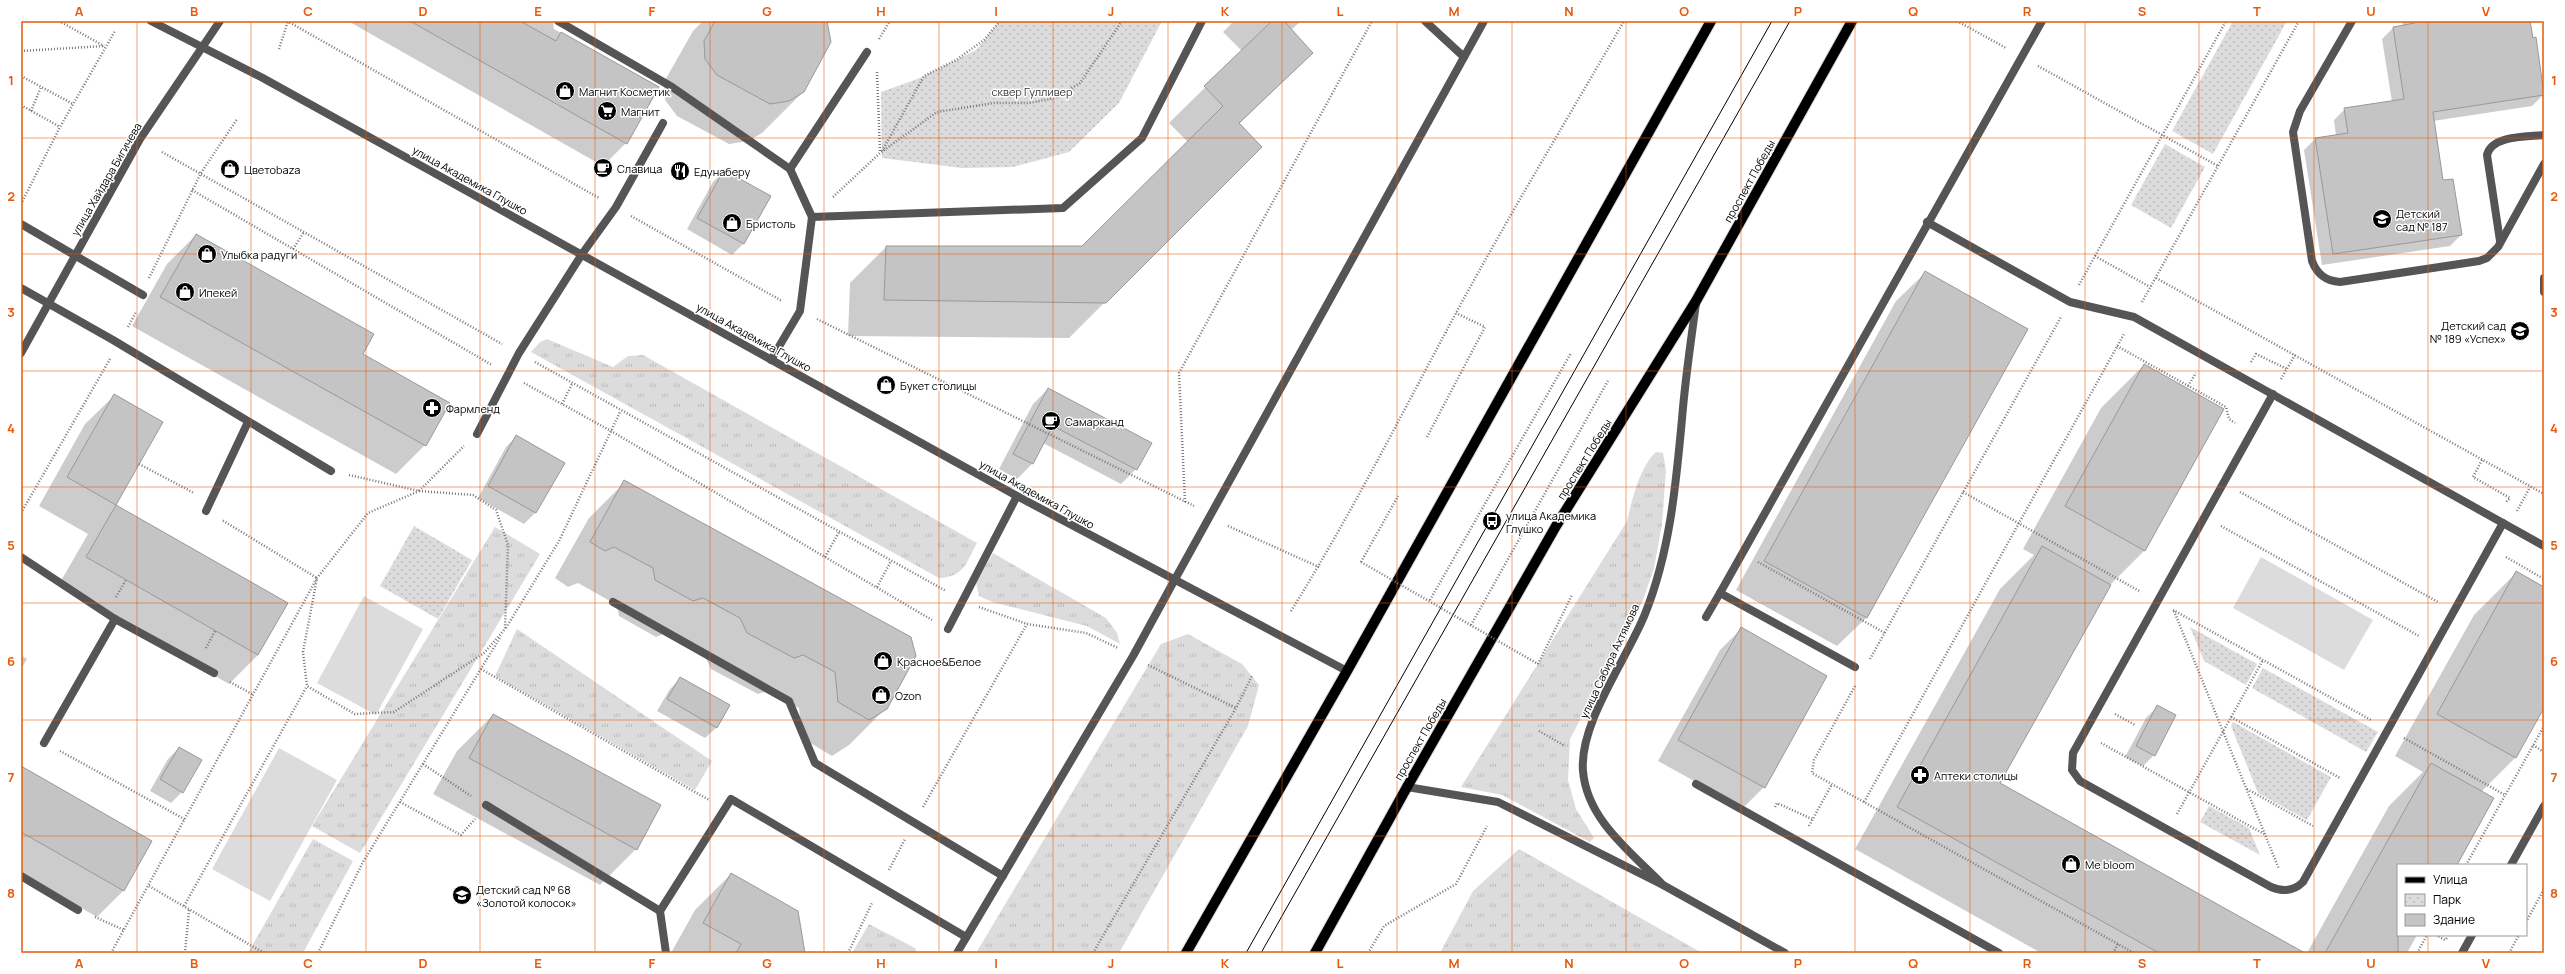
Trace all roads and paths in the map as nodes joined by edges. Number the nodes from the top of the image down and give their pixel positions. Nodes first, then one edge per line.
1 (59, 21) edge
2 (151, 21) edge
3 (220, 21) edge
4 (288, 21) edge
5 (558, 21) edge
6 (1000, 21) edge
7 (1122, 21) edge
8 (1202, 21) edge
9 (1372, 21) edge
10 (1425, 21) edge
11 (1484, 21) edge
12 (1624, 21) edge
13 (1711, 21) edge
14 (1852, 21) edge
15 (1957, 21) edge
16 (2042, 21) edge
17 (2226, 21) edge
18 (2299, 21) edge
19 (2352, 21) edge
20 (115, 31) dead end
21 (105, 46) junction
22 (202, 49) junction
23 (279, 49) dead end
24 (21, 51) edge
25 (867, 52) dead end
26 (1464, 57) junction
27 (2022, 57) junction
28 (876, 68) dead end
29 (21, 76) edge
30 (41, 87) junction
31 (73, 104) junction
32 (21, 105) edge
33 (31, 111) junction
34 (237, 119) dead end
35 (663, 123) dead end
36 (60, 127) junction
37 (2162, 135) junction
38 (2544, 135) edge
39 (162, 152) dead end
40 (880, 153) junction
41 (2544, 164) edge
42 (2218, 166) junction
43 (790, 169) junction
44 (201, 173) junction
45 (192, 190) junction
46 (21, 204) edge
47 (616, 207) junction
48 (812, 217) junction
49 (1927, 222) junction
50 (21, 224) edge
51 (304, 232) junction
52 (2500, 241) junction
53 (293, 249) junction
54 (582, 254) junction
55 (76, 255) junction
56 (2094, 256) junction
57 (2156, 278) junction
58 (2544, 278) edge
59 (21, 288) edge
60 (2150, 288) junction
61 (2544, 292) edge
62 (143, 295) junction
63 (1696, 301) junction
64 (2070, 302) junction
65 (50, 304) junction
66 (800, 311) junction
67 (1456, 313) junction
68 (2134, 317) junction
69 (119, 344) junction
70 (2118, 346) junction
71 (21, 353) edge
72 (519, 353) junction
73 (1571, 353) dead end
74 (2294, 355) junction
75 (771, 360) junction
76 (2256, 368) dead end
77 (508, 374) junction
78 (1609, 379) dead end
79 (2191, 381) dead end
80 (572, 384) junction
81 (2188, 386) junction
82 (2273, 394) junction
83 (562, 404) junction
84 (620, 412) junction
85 (248, 422) junction
86 (611, 431) junction
87 (2252, 432) junction
88 (477, 434) joint
89 (1427, 437) dead end
90 (2482, 460) junction
91 (139, 464) dead end
92 (331, 471) joint
93 (2223, 483) junction
94 (2530, 487) junction
95 (419, 491) junction
96 (1963, 492) junction
97 (2544, 494) edge
98 (1016, 496) junction
99 (1398, 496) dead end
100 (2501, 500) dead end
101 (2522, 501) dead end
102 (211, 502) junction
103 (1185, 503) junction
104 (1198, 508) dead end
105 (206, 510) joint
106 (21, 513) edge
107 (2204, 516) junction
108 (2503, 523) junction
109 (2019, 524) junction
110 (1228, 526) dead end
111 (839, 532) junction
112 (2544, 546) edge
113 (2489, 548) junction
114 (1742, 553) junction
115 (21, 557) edge
116 (826, 557) junction
117 (891, 561) junction
118 (1318, 567) junction
119 (317, 578) junction
120 (2544, 578) edge
121 (1174, 581) junction
122 (877, 587) junction
123 (1720, 593) junction
124 (1572, 595) dead end
125 (1430, 600) junction
126 (963, 601) junction
127 (2157, 601) junction
128 (613, 602) dead end
129 (2174, 610) junction
130 (1291, 611) dead end
131 (2454, 611) junction
132 (1706, 617) dead end
133 (115, 619) junction
134 (1027, 624) junction
135 (1471, 624) junction
136 (505, 629) junction
137 (948, 629) joint
138 (1885, 632) junction
139 (2436, 645) junction
140 (1120, 649) dead end
141 (2263, 660) junction
142 (1148, 664) dead end
143 (1867, 665) dead end
144 (1855, 667) dead end
145 (481, 669) junction
146 (1347, 671) junction
147 (214, 673) joint
148 (1252, 676) dead end
149 (1859, 679) dead end
150 (307, 686) junction
151 (252, 694) junction
152 (1236, 708) junction
153 (2232, 717) junction
154 (2544, 726) edge
155 (2388, 730) junction
156 (1539, 731) dead end
157 (2223, 732) junction
158 (2084, 733) junction
159 (44, 743) joint
160 (2533, 745) junction
161 (2544, 752) edge
162 (1583, 756) junction
163 (423, 764) junction
164 (2544, 765) edge
165 (2544, 772) edge
166 (1696, 784) dead end
167 (1832, 784) junction
168 (1407, 787) junction
169 (2356, 787) junction
170 (2247, 789) junction
171 (2189, 792) junction
172 (2505, 795) junction
173 (400, 802) junction
174 (1864, 802) junction
175 (486, 805) junction
176 (2544, 806) edge
177 (725, 809) junction
178 (186, 820) junction
179 (1812, 820) dead end
180 (914, 823) junction
181 (1486, 826) dead end
182 (2168, 830) junction
183 (2265, 834) junction
184 (2329, 835) junction
185 (2467, 864) edge
186 (2512, 864) edge
187 (21, 876) edge
188 (1003, 876) junction
189 (1663, 885) junction
190 (149, 886) junction
191 (881, 886) junction
192 (2287, 890) junction
193 (2544, 890) edge
194 (184, 906) junction
195 (78, 910) joint
196 (190, 910) junction
197 (660, 911) junction
198 (2527, 920) edge
199 (124, 930) junction
200 (2426, 936) edge
201 (2438, 936) edge
202 (2471, 936) edge
203 (2518, 936) edge
204 (966, 937) junction
205 (2447, 938) dead end
206 (2118, 944) junction
207 (111, 953) edge
208 (185, 953) edge
209 (264, 953) edge
210 (318, 953) edge
211 (666, 953) edge
212 (848, 953) edge
213 (956, 953) edge
214 (1093, 953) edge
215 (1186, 953) edge
216 (1315, 953) edge
217 (1368, 953) edge
218 (1785, 953) edge
219 (1999, 953) edge
220 (2113, 953) edge
221 (2134, 953) edge
222 (2417, 953) edge
223 (2462, 953) edge
224 (2508, 953) edge

1 - 21 path
2 - 22 street, улица Академика Глушко
3 - 22 street, улица Хайдара Бигичева
4 - 23 path
4 - 47 path
5 - 43 street
6 - 40 path
7 - 40 path
8 - 48 street
9 - 103 path
10 - 26 street
11 - 26 street
12 - 67 path
13 - 146 main road
14 - 63 main road, проспект Победы
15 - 27 path
16 - 27 street
17 - 37 path
18 - 42 path
19 - 52 street
20 - 21 path
21 - 24 path
21 - 31 path
22 - 54 street, улица Академика Глушко
22 - 55 street, улица Хайдара Бигичева
25 - 43 street
26 - 121 street
27 - 37 path
27 - 49 street
28 - 40 path
29 - 30 path
30 - 31 path
30 - 33 path
31 - 36 path
32 - 33 path
33 - 36 path
34 - 44 path
35 - 47 street
36 - 46 path
37 - 42 path
37 - 56 path
38 - 52 street
39 - 44 path
40 - 48 path
41 - 52 street
42 - 57 path
43 - 48 street
44 - 45 path
44 - 51 path
45 - 53 path
45 - 62 path
47 - 54 street
47 - 66 path
48 - 66 street
49 - 64 street
49 - 114 street
50 - 55 street
51 - 53 path
51 - 72 path
53 - 77 path
54 - 72 street
54 - 75 street, улица Академика Глушко
55 - 62 street
55 - 65 street, улица Хайдара Бигичева
56 - 60 path
56 - 64 path
57 - 60 path
57 - 74 path
58 - 61 street
59 - 65 street
60 - 68 path
62 - 69 path
63 - 162 street, улица Сабира Ахтямова
63 - 168 main road, проспект Победы
64 - 68 street
64 - 96 path
65 - 69 street
65 - 71 street, улица Хайдара Бигичева
66 - 75 street
66 - 103 path
67 - 89 path
67 - 118 path
68 - 70 path
68 - 82 street
69 - 85 street
69 - 106 path
70 - 81 path
70 - 109 path
72 - 77 street
72 - 80 path
73 - 125 path
74 - 76 path
74 - 90 path
75 - 98 street, улица Академика Глушко
77 - 83 path
77 - 88 street
78 - 135 path
79 - 81 path
80 - 83 path
80 - 84 path
81 - 87 path
82 - 87 street
82 - 108 street
83 - 86 path
84 - 86 path
84 - 111 path
85 - 92 street
85 - 102 street
86 - 116 path
86 - 136 path
87 - 93 street
88 - 95 path
90 - 94 path
90 - 100 path
91 - 102 path
92 - 95 path
93 - 107 street
93 - 131 path
94 - 97 path
94 - 101 path
95 - 119 path
95 - 136 path
96 - 109 path
96 - 138 path
98 - 121 street, улица Академика Глушко
98 - 126 street
99 - 125 path, bridge
102 - 105 street
103 - 104 path
105 - 119 path
107 - 127 street
107 - 139 path
108 - 112 street
108 - 113 street
109 - 127 path
109 - 174 path
110 - 118 path
111 - 116 path
111 - 117 path
113 - 120 path
113 - 131 street
114 - 123 street
114 - 138 path
115 - 133 street
116 - 122 path
117 - 122 path
117 - 126 path
118 - 130 path
119 - 150 path
119 - 151 path
121 - 146 street, улица Академика Глушко
121 - 188 street
122 - 137 path
123 - 132 street
123 - 144 street
124 - 135 path, bridge
125 - 135 path, bridge
126 - 134 path
126 - 137 street
127 - 129 path
127 - 158 street
128 - 180 street
129 - 141 path
129 - 157 path
131 - 139 street
133 - 147 street
133 - 159 street
134 - 140 path
134 - 180 path
136 - 145 path
136 - 150 path
138 - 143 path
139 - 155 street
141 - 153 path
141 - 155 path
142 - 152 path
145 - 163 path
145 - 177 path
146 - 215 main road
147 - 151 path
148 - 152 path
149 - 167 path
150 - 194 path
151 - 178 path
152 - 214 path
153 - 157 path
153 - 169 path
154 - 160 path
155 - 169 street
155 - 172 path
156 - 162 path
157 - 170 path
157 - 171 path
158 - 171 path
158 - 182 street
159 - 178 path
160 - 161 path
160 - 172 path
162 - 189 street, улица Сабира Ахтямова
163 - 173 path
163 - 175 path
164 - 165 path
166 - 219 street
167 - 174 path
167 - 179 path
168 - 189 street, улица Сабира Ахтямова
168 - 216 main road, проспект Победы
169 - 184 street
170 - 183 path
170 - 184 path
171 - 182 path
171 - 183 path
172 - 185 path
173 - 175 path
173 - 210 path
174 - 206 path
175 - 197 street
176 - 186 street
177 - 191 street
177 - 197 street
178 - 190 path
180 - 188 street
180 - 191 path
181 - 217 path
182 - 192 street
183 - 192 path
184 - 192 street
187 - 195 street
188 - 204 street
189 - 218 street, улица Сабира Ахтямова
190 - 194 path
190 - 199 path
191 - 204 street
191 - 212 path
193 - 198 path
194 - 196 path
195 - 199 path
196 - 208 path
196 - 209 path
197 - 211 street
199 - 207 path
200 - 222 path
201 - 205 path
202 - 223 street
203 - 224 path
204 - 213 street
206 - 220 path
206 - 221 path

